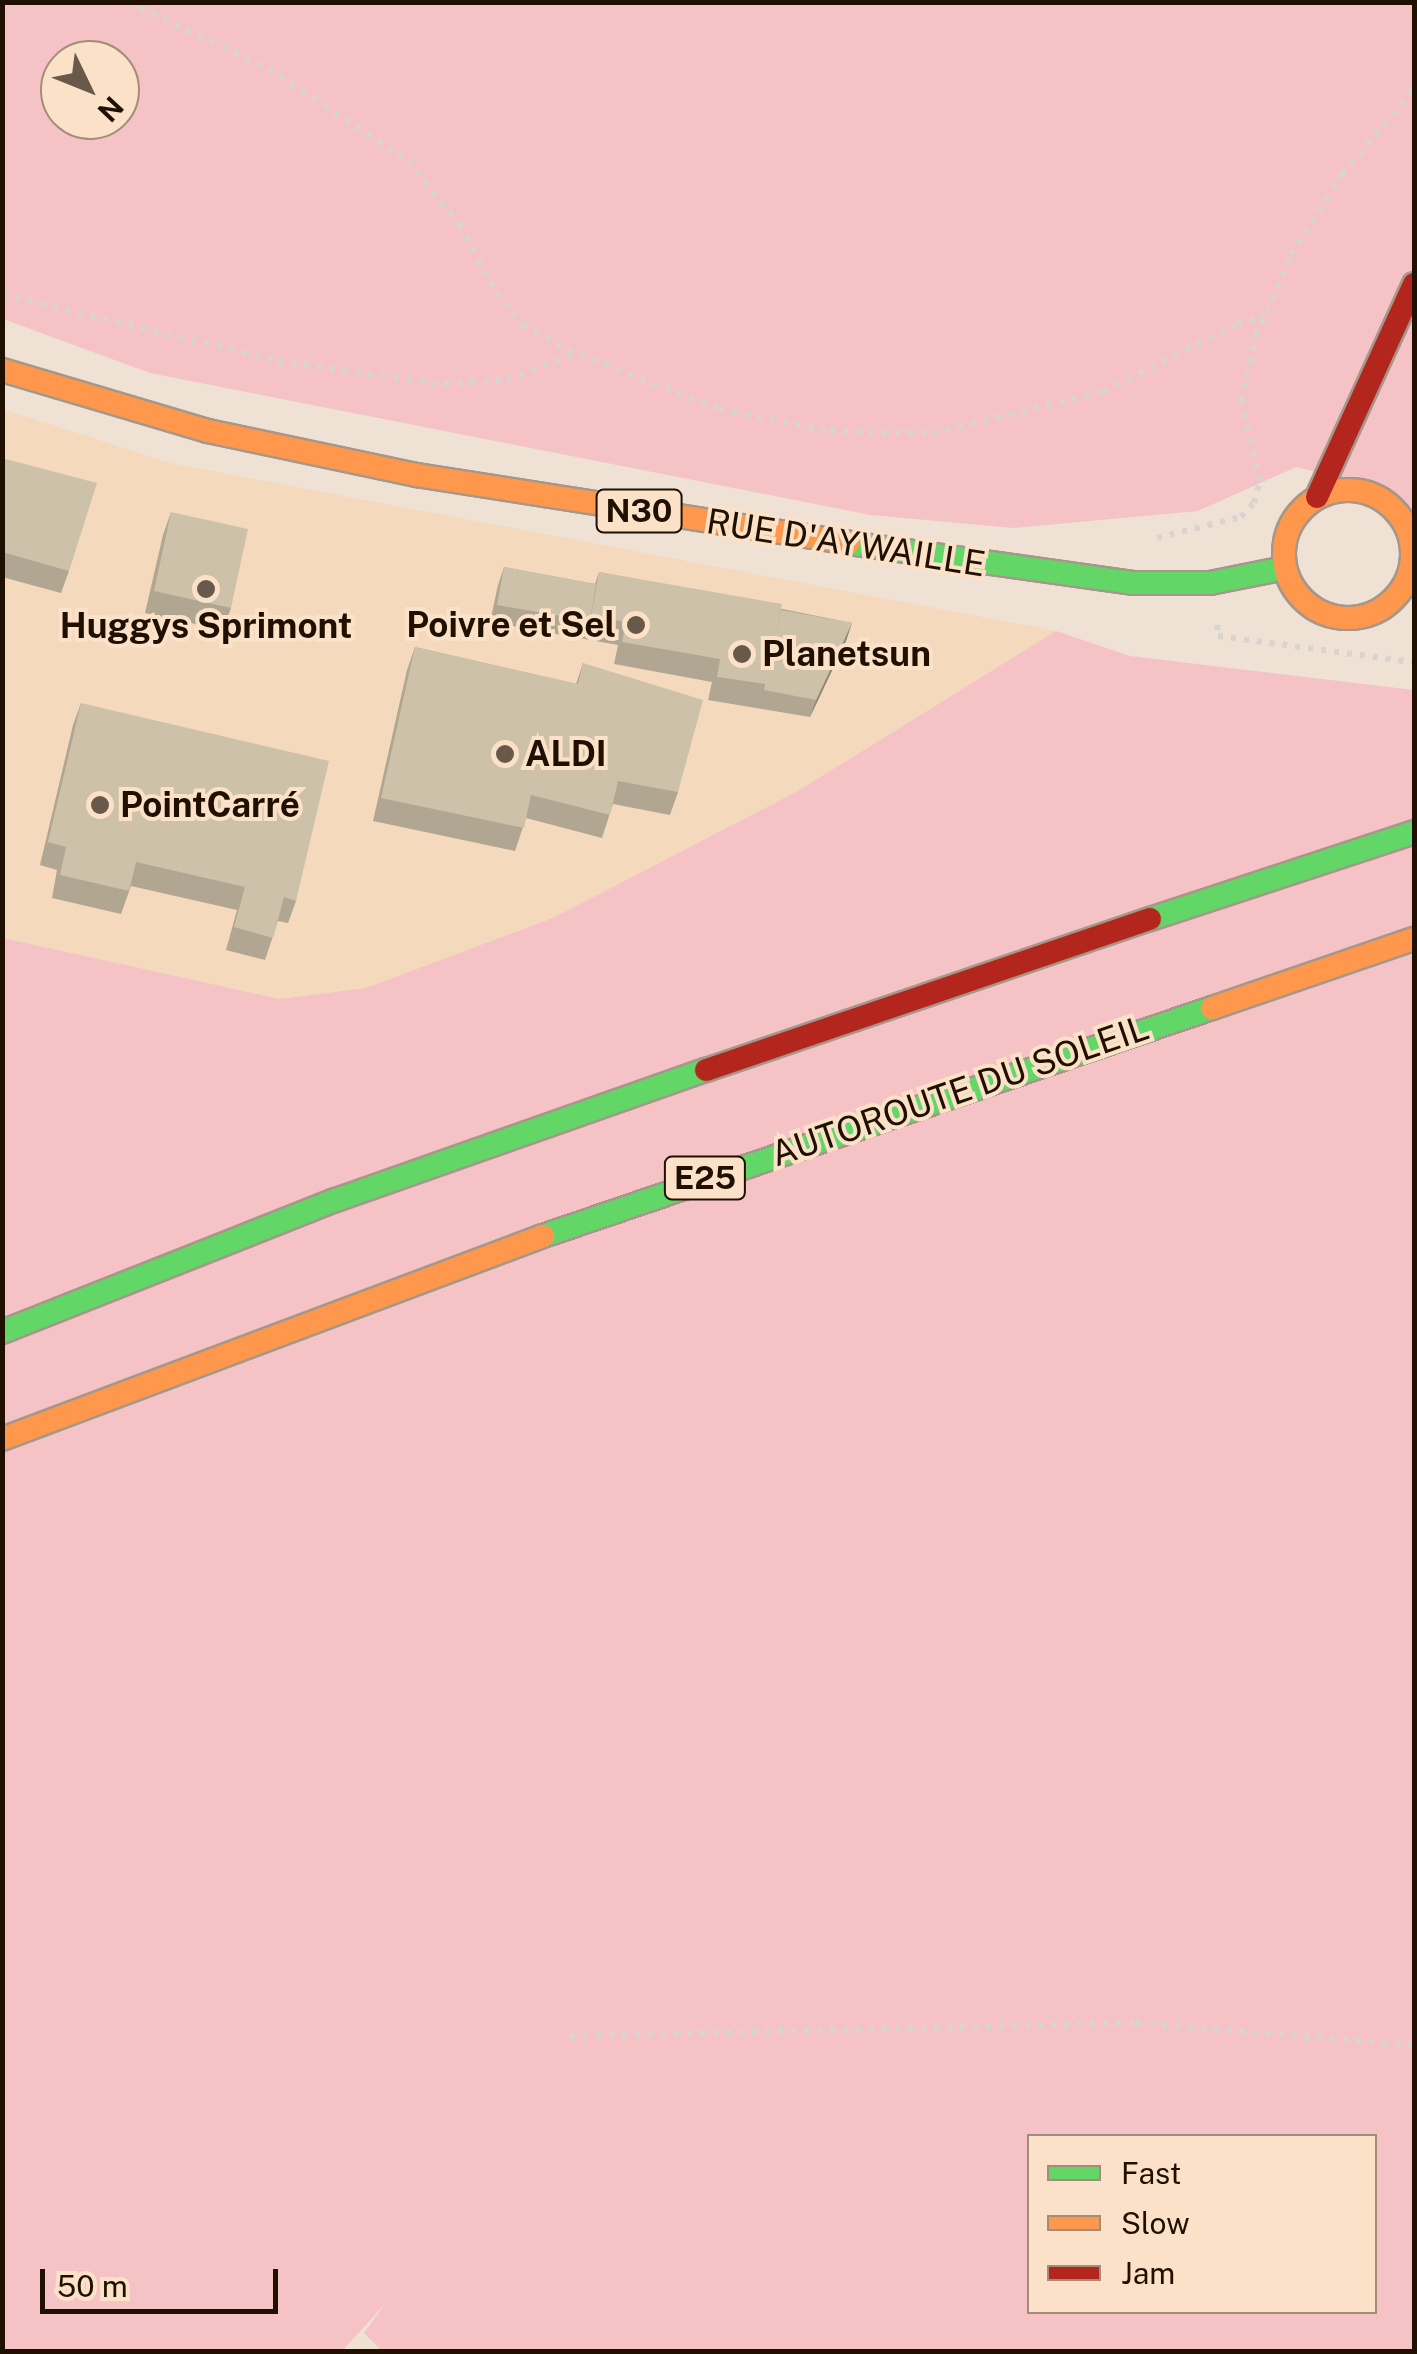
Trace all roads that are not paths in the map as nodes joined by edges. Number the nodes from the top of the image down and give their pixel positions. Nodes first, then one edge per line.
1 (1414, 284) edge
2 (2, 370) edge
3 (1317, 497) junction
4 (1284, 568) junction
5 (1409, 592) edge
6 (1414, 832) edge
7 (1414, 938) edge
8 (2, 1332) edge
9 (2, 1439) edge

1 - 3 main road
2 - 4 main road, RUE D'AYWAILLE / N30
3 - 4 main road
3 - 5 main road
4 - 5 main road
6 - 8 main road
7 - 9 main road, AUTOROUTE DU SOLEIL / E25

